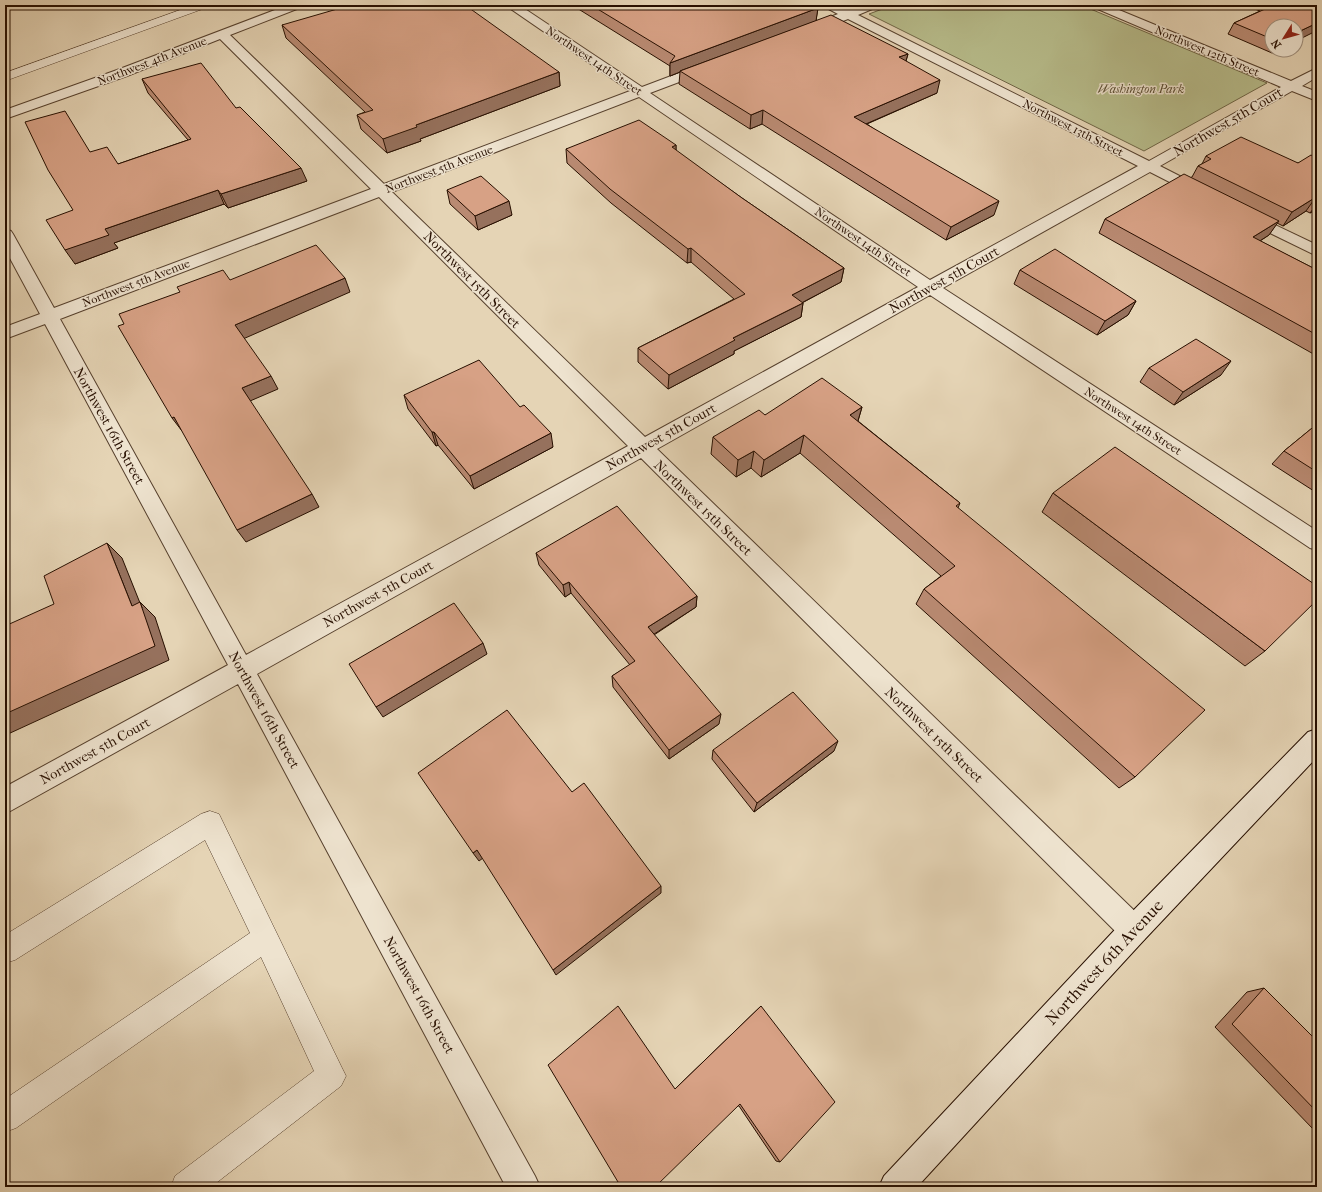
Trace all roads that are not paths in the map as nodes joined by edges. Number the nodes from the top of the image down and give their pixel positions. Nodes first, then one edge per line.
1 (204, 5) edge
2 (298, 5) edge
3 (510, 5) edge
4 (829, 5) edge
5 (873, 5) edge
6 (1097, 5) edge
7 (848, 14) junction
8 (222, 34) junction
9 (796, 34) edge
10 (722, 62) edge
11 (1317, 72) edge
12 (5, 77) edge
13 (1291, 86) junction
14 (641, 92) junction
15 (1317, 97) edge
16 (5, 115) edge
17 (1149, 166) junction
18 (382, 190) junction
19 (1214, 199) edge
20 (1235, 210) edge
21 (5, 234) edge
22 (1317, 251) edge
23 (930, 287) junction
24 (49, 316) junction
25 (5, 333) edge
26 (642, 448) junction
27 (1317, 542) edge
28 (242, 669) junction
29 (1317, 740) edge
30 (5, 801) edge
31 (1134, 930) junction
32 (266, 938) junction
33 (5, 950) edge
34 (5, 1117) edge
35 (186, 1187) edge
36 (524, 1187) edge
37 (895, 1187) edge

1 - 12 lane
2 - 8 street, Northwest 4th Avenue
3 - 14 street, Northwest 14th Street
4 - 7 street, Northwest 13th Street
5 - 7 street
6 - 13 street, Northwest 12th Street
7 - 9 street
7 - 17 street, Northwest 13th Street
8 - 16 street, Northwest 4th Avenue
8 - 18 street, Northwest 15th Street
10 - 14 street, Northwest 5th Avenue
11 - 13 street, Northwest 5th Court
13 - 15 street, Northwest 12th Street
13 - 17 street, Northwest 5th Court
14 - 18 street, Northwest 5th Avenue
14 - 23 street, Northwest 14th Street
17 - 19 street, Northwest 13th Street
17 - 23 street, Northwest 5th Court
18 - 24 street, Northwest 5th Avenue
18 - 26 street, Northwest 15th Street
20 - 22 street
21 - 24 street, Northwest 16th Street
23 - 26 street, Northwest 5th Court
23 - 27 street, Northwest 14th Street
24 - 25 street, Northwest 5th Avenue
24 - 28 street, Northwest 16th Street
26 - 28 street, Northwest 5th Court
26 - 31 street, Northwest 15th Street
28 - 30 street, Northwest 5th Court
28 - 36 street, Northwest 16th Street
29 - 31 street, Northwest 6th Avenue
31 - 37 street, Northwest 6th Avenue
32 - 33 lane
32 - 34 lane
32 - 35 lane

